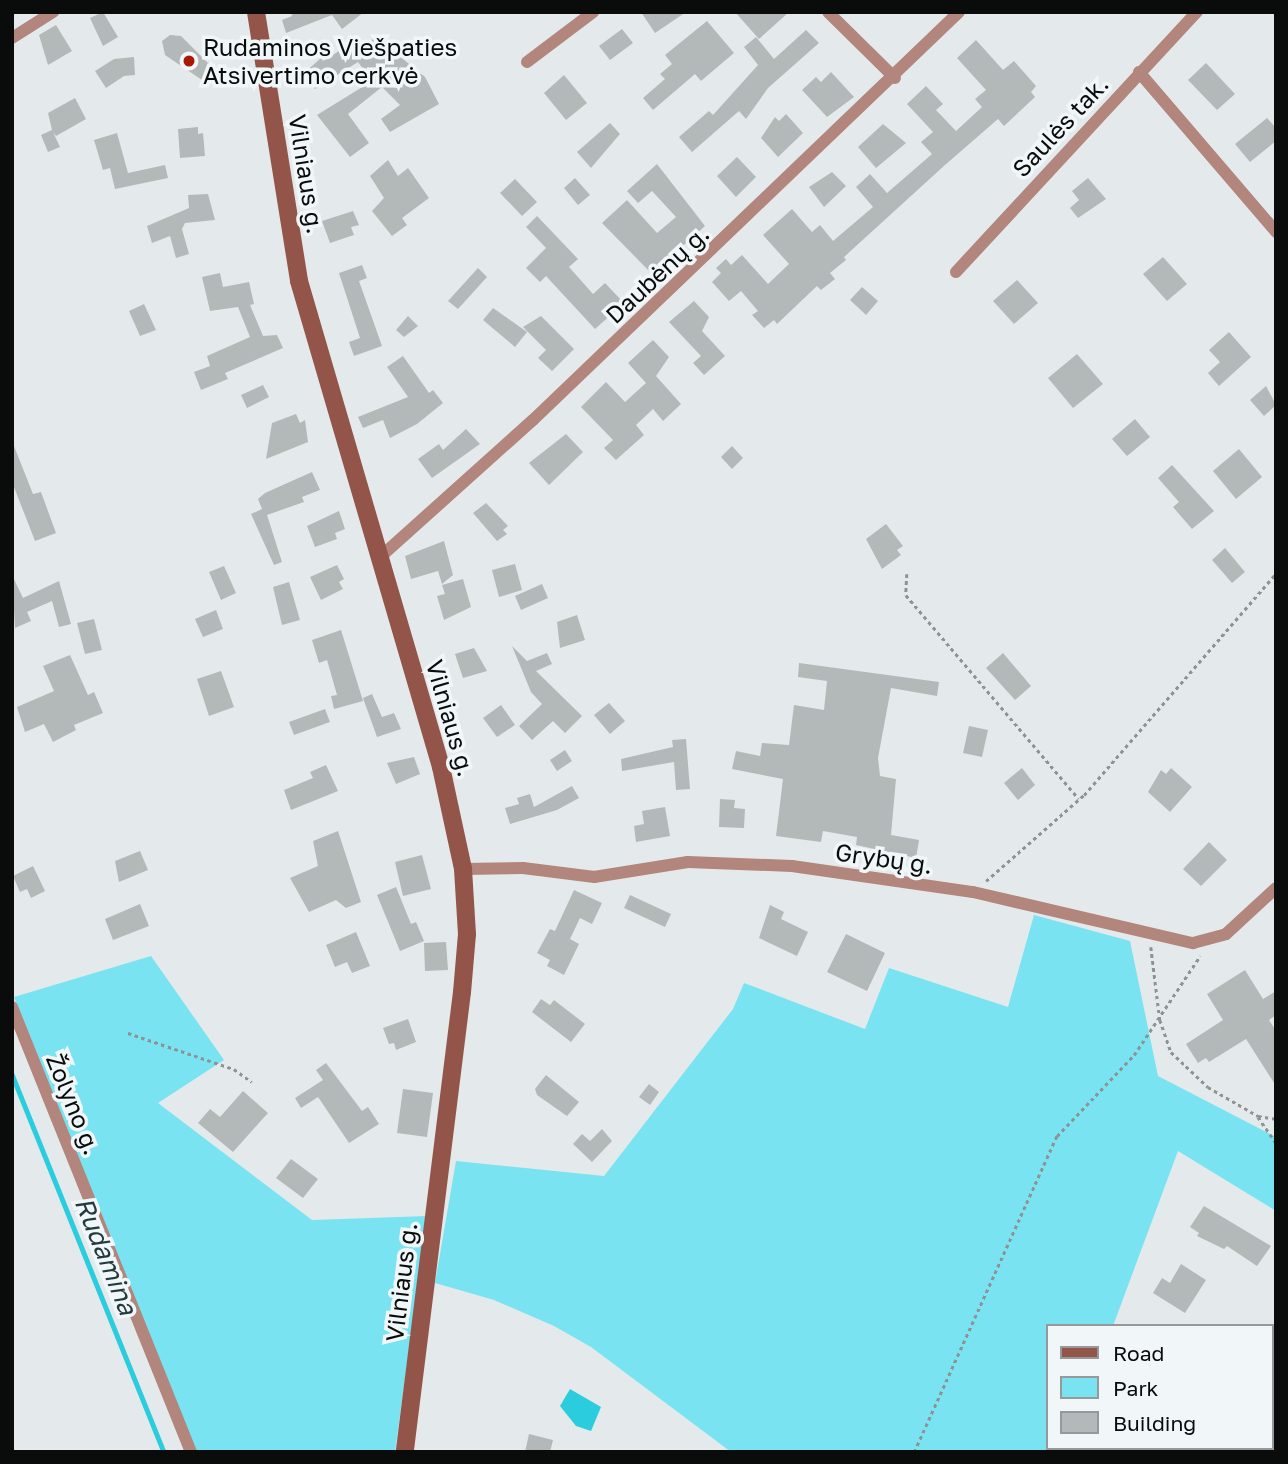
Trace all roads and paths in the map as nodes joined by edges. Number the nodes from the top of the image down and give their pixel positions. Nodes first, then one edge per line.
1 (53, 12) edge
2 (256, 12) edge
3 (593, 12) edge
4 (828, 12) edge
5 (959, 12) edge
6 (1197, 12) edge
7 (12, 38) edge
8 (527, 62) dead end
9 (1139, 72) junction
10 (895, 78) junction
11 (1276, 232) edge
12 (956, 272) dead end
13 (378, 559) junction
14 (1276, 573) edge
15 (907, 575) dead end
16 (1079, 799) junction
17 (463, 869) junction
18 (1276, 888) edge
19 (973, 892) junction
20 (1149, 936) junction
21 (1209, 942) junction
22 (12, 1007) edge
23 (1160, 1020) junction
24 (128, 1034) dead end
25 (252, 1082) dead end
26 (1258, 1116) junction
27 (1276, 1119) edge
28 (1276, 1143) edge
29 (191, 1452) edge
30 (405, 1452) edge
31 (914, 1452) edge

1 - 7 street
2 - 13 main road, Vilniaus g.
3 - 8 street
4 - 10 street
5 - 10 street, Daubėnų g.
6 - 9 street, Saulės tak.
9 - 11 street
9 - 12 street, Saulės tak.
10 - 13 street, Daubėnų g.
13 - 17 main road, Vilniaus g.
14 - 16 path
15 - 16 path
16 - 19 path
17 - 19 street, Grybų g.
17 - 30 main road, Vilniaus g.
18 - 21 street
19 - 20 street, Grybų g.
20 - 21 street, Grybų g.
20 - 23 path
21 - 23 path
22 - 29 street, Žolyno g.
23 - 26 path
23 - 31 path
24 - 25 path
26 - 27 path
26 - 28 path

